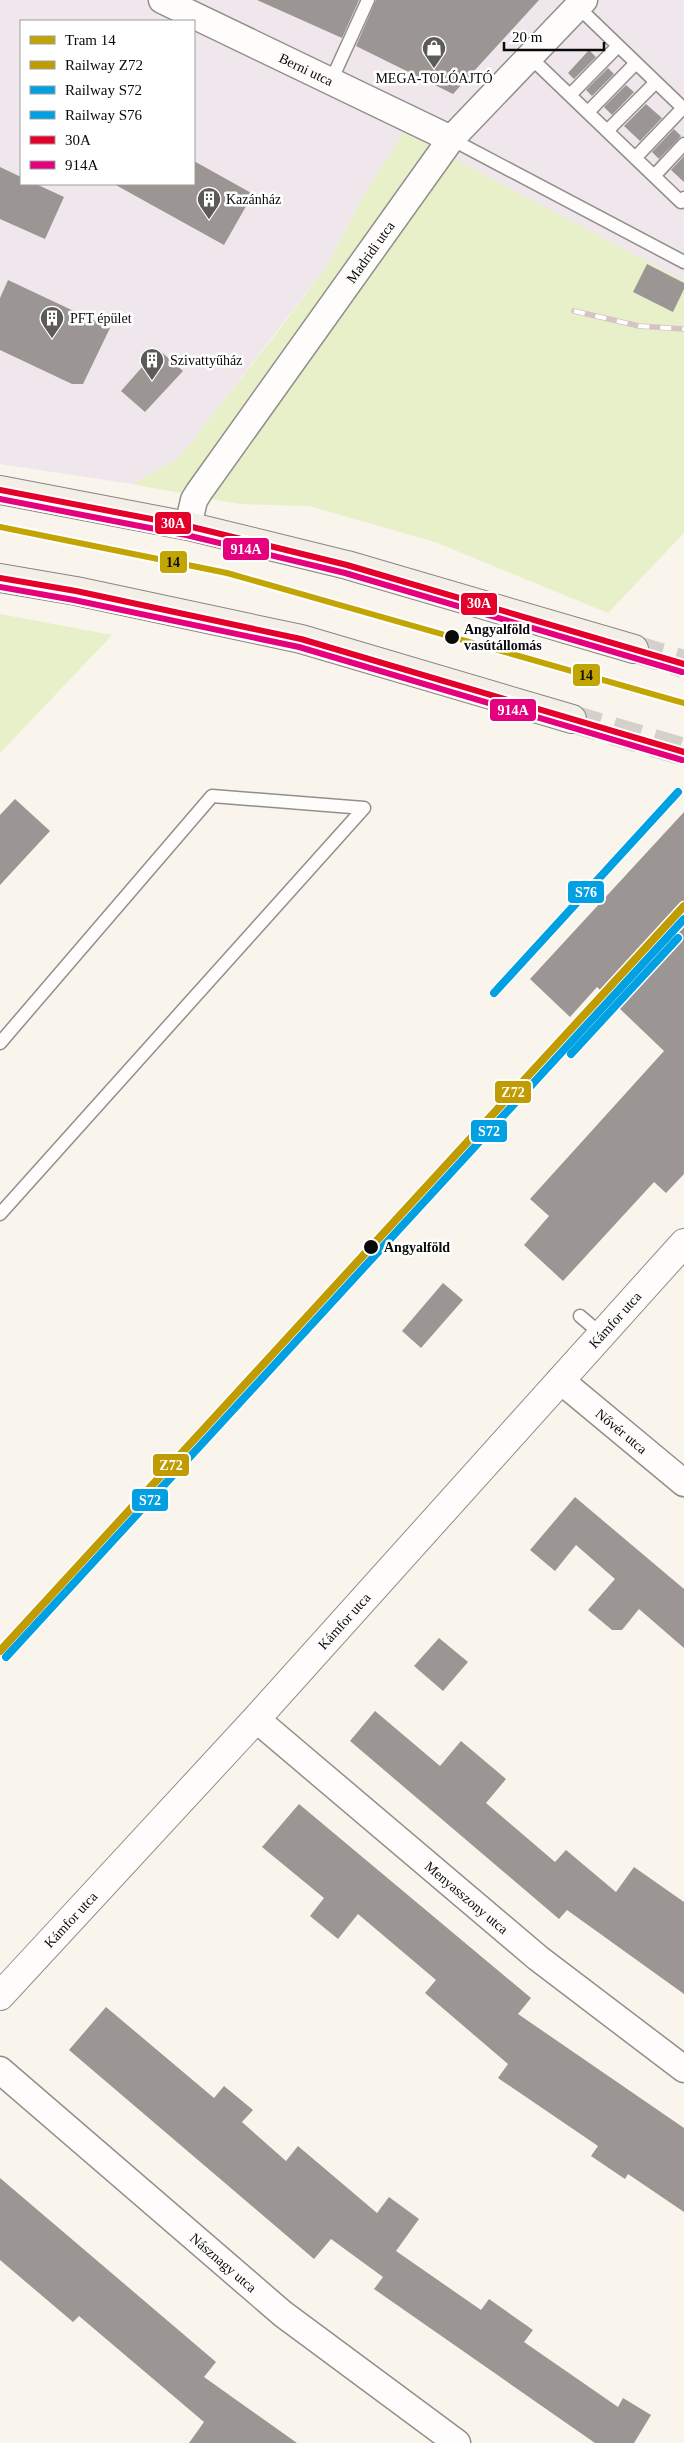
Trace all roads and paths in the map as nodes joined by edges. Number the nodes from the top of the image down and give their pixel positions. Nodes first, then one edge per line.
1 (162, 0) edge
2 (368, 0) edge
3 (581, 3) edge
4 (618, 46) junction
5 (530, 57) junction
6 (636, 63) junction
7 (331, 81) junction
8 (656, 82) junction
9 (570, 95) junction
10 (684, 109) edge
11 (588, 112) junction
12 (607, 131) junction
13 (451, 139) junction
14 (684, 144) edge
15 (635, 158) junction
16 (654, 176) junction
17 (684, 198) edge
18 (684, 262) edge
19 (0, 490) edge
20 (188, 526) junction
21 (0, 578) edge
22 (634, 649) tunnel mouth
23 (572, 719) tunnel mouth
24 (0, 1043) edge
25 (0, 1214) edge
26 (684, 1243) edge
27 (580, 1316) dead end
28 (601, 1334) junction
29 (560, 1380) junction
30 (684, 1483) edge
31 (256, 1719) junction
32 (0, 1996) edge
33 (684, 2068) edge
34 (0, 2070) edge
35 (457, 2443) edge

1 - 7 street, Berni utca
2 - 7 lane
3 - 4 lane
3 - 5 street, Madridi utca
4 - 6 lane
4 - 9 lane
5 - 9 lane
5 - 13 street, Madridi utca
6 - 8 lane
6 - 11 lane
7 - 13 street, Berni utca
8 - 10 lane
8 - 12 lane
9 - 11 lane
10 - 15 lane
11 - 12 lane
12 - 15 lane
13 - 18 lane
13 - 20 street, Madridi utca
14 - 16 lane
15 - 16 lane
16 - 17 lane
19 - 20 main road
20 - 22 main road
21 - 23 main road
24 - 25 lane
26 - 28 street, Kámfor utca
27 - 28 lane
28 - 29 street, Kámfor utca
29 - 30 street, Nővér utca
29 - 31 street, Kámfor utca
31 - 32 street, Kámfor utca
31 - 33 street, Menyasszony utca
34 - 35 street, Násznagy utca

